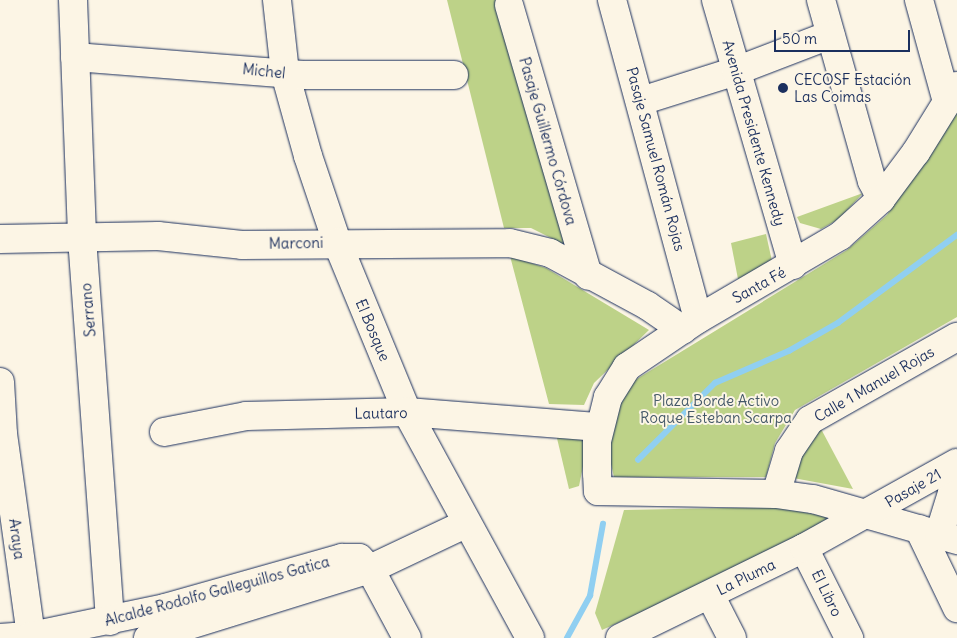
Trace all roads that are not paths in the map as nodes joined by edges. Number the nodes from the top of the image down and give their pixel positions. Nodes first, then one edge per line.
1 (73, 0) edge
2 (277, 0) edge
3 (612, 0) edge
4 (716, 0) edge
5 (821, 0) edge
6 (919, 0) edge
7 (508, 6) dead end
8 (830, 35) junction
9 (74, 57) junction
10 (736, 71) junction
11 (285, 73) junction
12 (454, 75) dead end
13 (952, 94) edge
14 (641, 101) junction
15 (881, 199) junction
16 (82, 238) junction
17 (0, 239) edge
18 (337, 242) junction
19 (793, 266) junction
20 (588, 276) junction
21 (691, 324) junction
22 (957, 337) edge
23 (0, 382) edge
24 (407, 412) junction
25 (600, 427) junction
26 (164, 432) dead end
27 (957, 463) edge
28 (957, 491) edge
29 (776, 494) junction
30 (870, 513) junction
31 (465, 524) junction
32 (938, 534) edge
33 (804, 548) junction
34 (370, 569) junction
35 (710, 595) junction
36 (957, 608) edge
37 (110, 620) junction
38 (31, 636) junction
39 (0, 638) edge
40 (148, 638) edge
41 (407, 638) edge
42 (530, 638) edge
43 (620, 638) edge
44 (732, 638) edge
45 (849, 638) edge

1 - 9 street, Serrano
2 - 11 street, El Bosque
3 - 14 street, Pasaje Samuel Román Rojas
4 - 10 street, Avenida Presidente Kennedy
5 - 8 street
6 - 13 street
7 - 20 street, Pasaje Guillermo Córdova
8 - 10 street
8 - 15 street
9 - 11 street, Michel
9 - 16 street, Serrano
10 - 14 street
10 - 19 street, Avenida Presidente Kennedy
11 - 12 street, Michel
11 - 18 street, El Bosque
13 - 15 street, Santa Fé
14 - 21 street, Pasaje Samuel Román Rojas
15 - 19 street, Santa Fé
16 - 17 street, Marconi
16 - 18 street, Marconi
16 - 37 street, Serrano
18 - 20 street, Marconi
18 - 24 street, El Bosque
19 - 21 street, Santa Fé
20 - 21 street, Marconi
21 - 25 street, Santa Fé
22 - 29 street, Calle 1 Manuel Rojas
23 - 38 street, Araya
24 - 25 street, Lautaro
24 - 26 street, Lautaro
24 - 31 street, El Bosque
25 - 29 street, Santa Fé
27 - 30 street, Pasaje 21
28 - 32 street
29 - 30 street
30 - 32 street
30 - 33 street, La Pluma
31 - 34 street, Alcalde Rodolfo Galleguillos Gatica
31 - 42 street, El Bosque
32 - 36 street
33 - 35 street, La Pluma
33 - 45 street, El Libro
34 - 37 street, Alcalde Rodolfo Galleguillos Gatica
34 - 40 street, Alcalde Rodolfo Galleguillos Gatica
34 - 41 street
35 - 43 street, La Pluma
35 - 44 street
37 - 38 street, Alcalde Rodolfo Galleguillos Gatica
38 - 39 street, Alcalde Rodolfo Galleguillos Gatica

